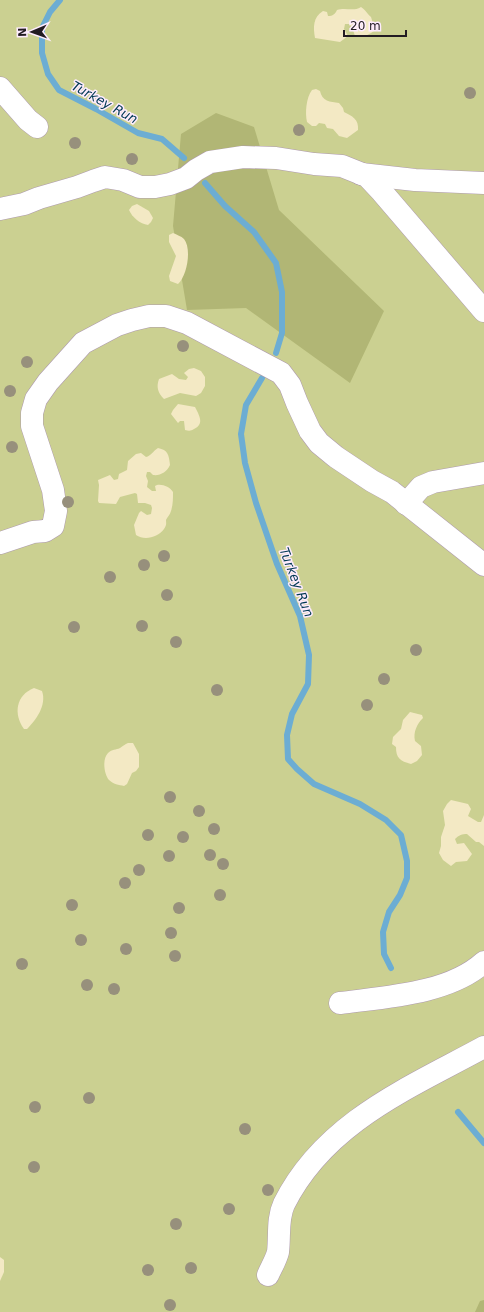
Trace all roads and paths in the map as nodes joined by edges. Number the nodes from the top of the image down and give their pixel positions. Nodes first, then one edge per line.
1 (0, 88) edge
2 (37, 127) dead end
3 (361, 174) junction
4 (484, 183) edge
5 (0, 209) edge
6 (484, 312) edge
7 (484, 473) edge
8 (406, 504) junction
9 (0, 543) edge
10 (484, 565) edge
11 (484, 962) edge
12 (340, 1003) dead end
13 (484, 1047) edge
14 (268, 1275) dead end

1 - 2 lane
3 - 4 lane
3 - 5 lane
3 - 6 lane
7 - 8 lane
8 - 9 lane
8 - 10 lane
11 - 12 lane
13 - 14 lane

